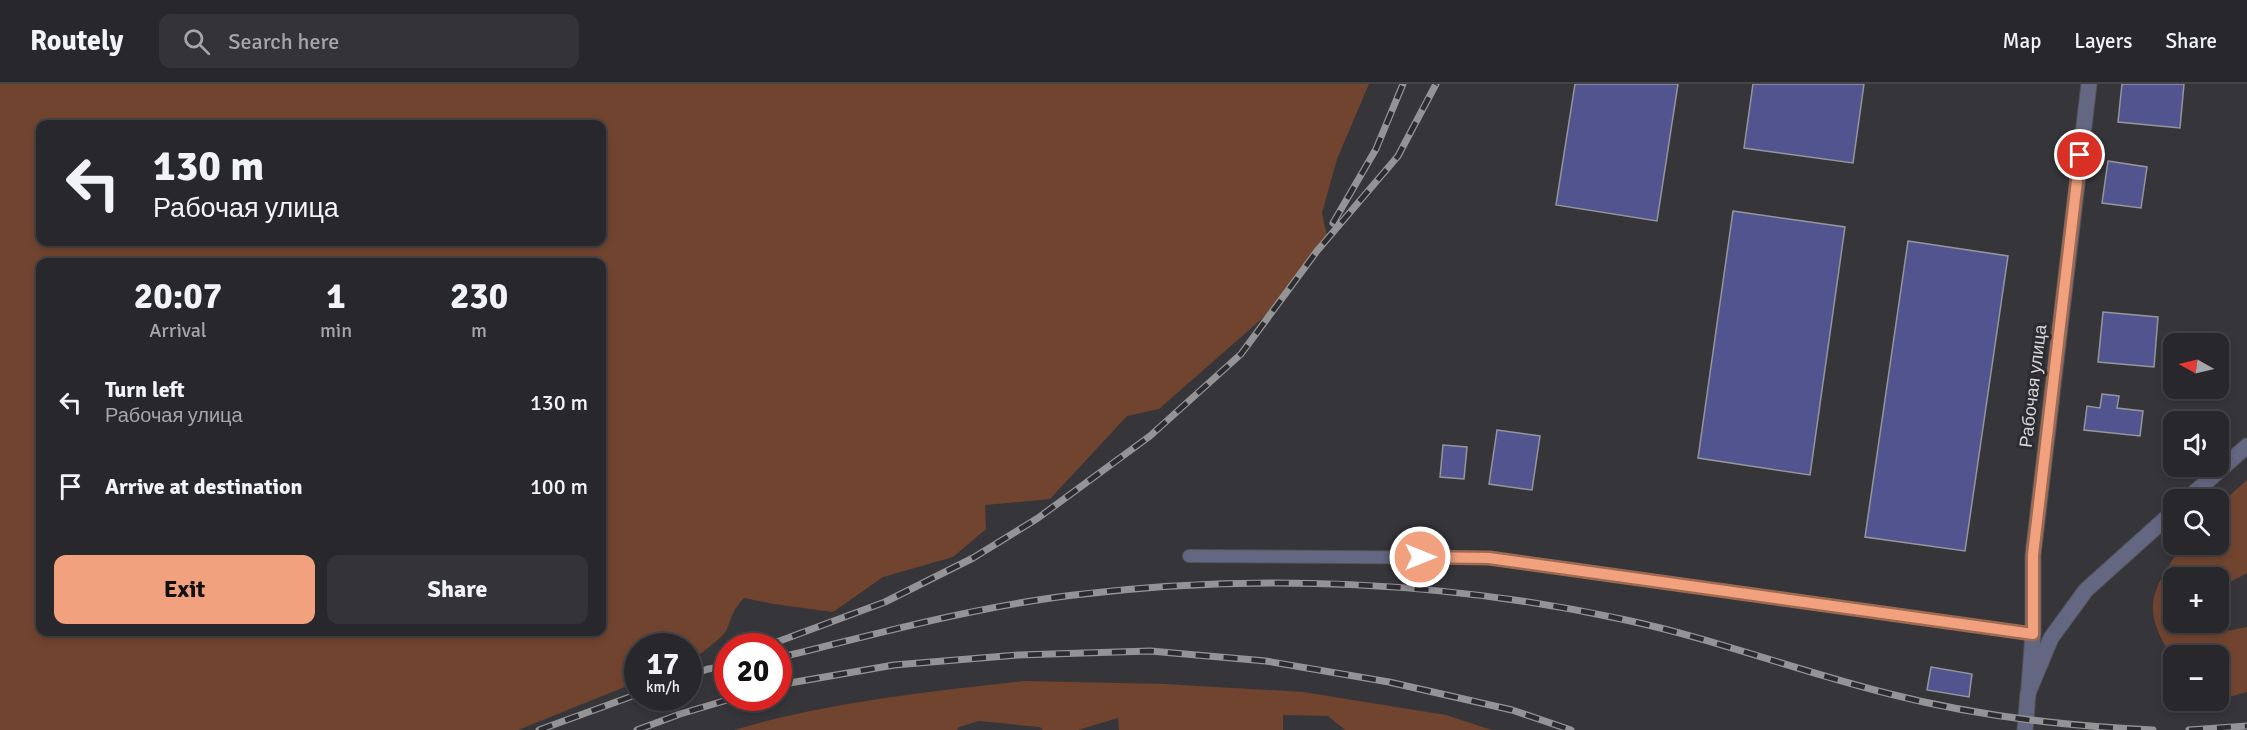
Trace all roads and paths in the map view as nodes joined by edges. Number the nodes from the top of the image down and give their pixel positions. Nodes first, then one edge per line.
1 (2089, 84) edge
2 (2247, 446) edge
3 (2198, 489) edge
4 (2163, 521) edge
5 (1189, 556) dead end
6 (2033, 634) junction
7 (2028, 693) junction
8 (2025, 730) edge

1 - 6 street, Рабочая улица
2 - 3 street
4 - 7 street, Рабочая улица
5 - 6 lane
6 - 7 street, Рабочая улица
7 - 8 street, Рабочая улица

